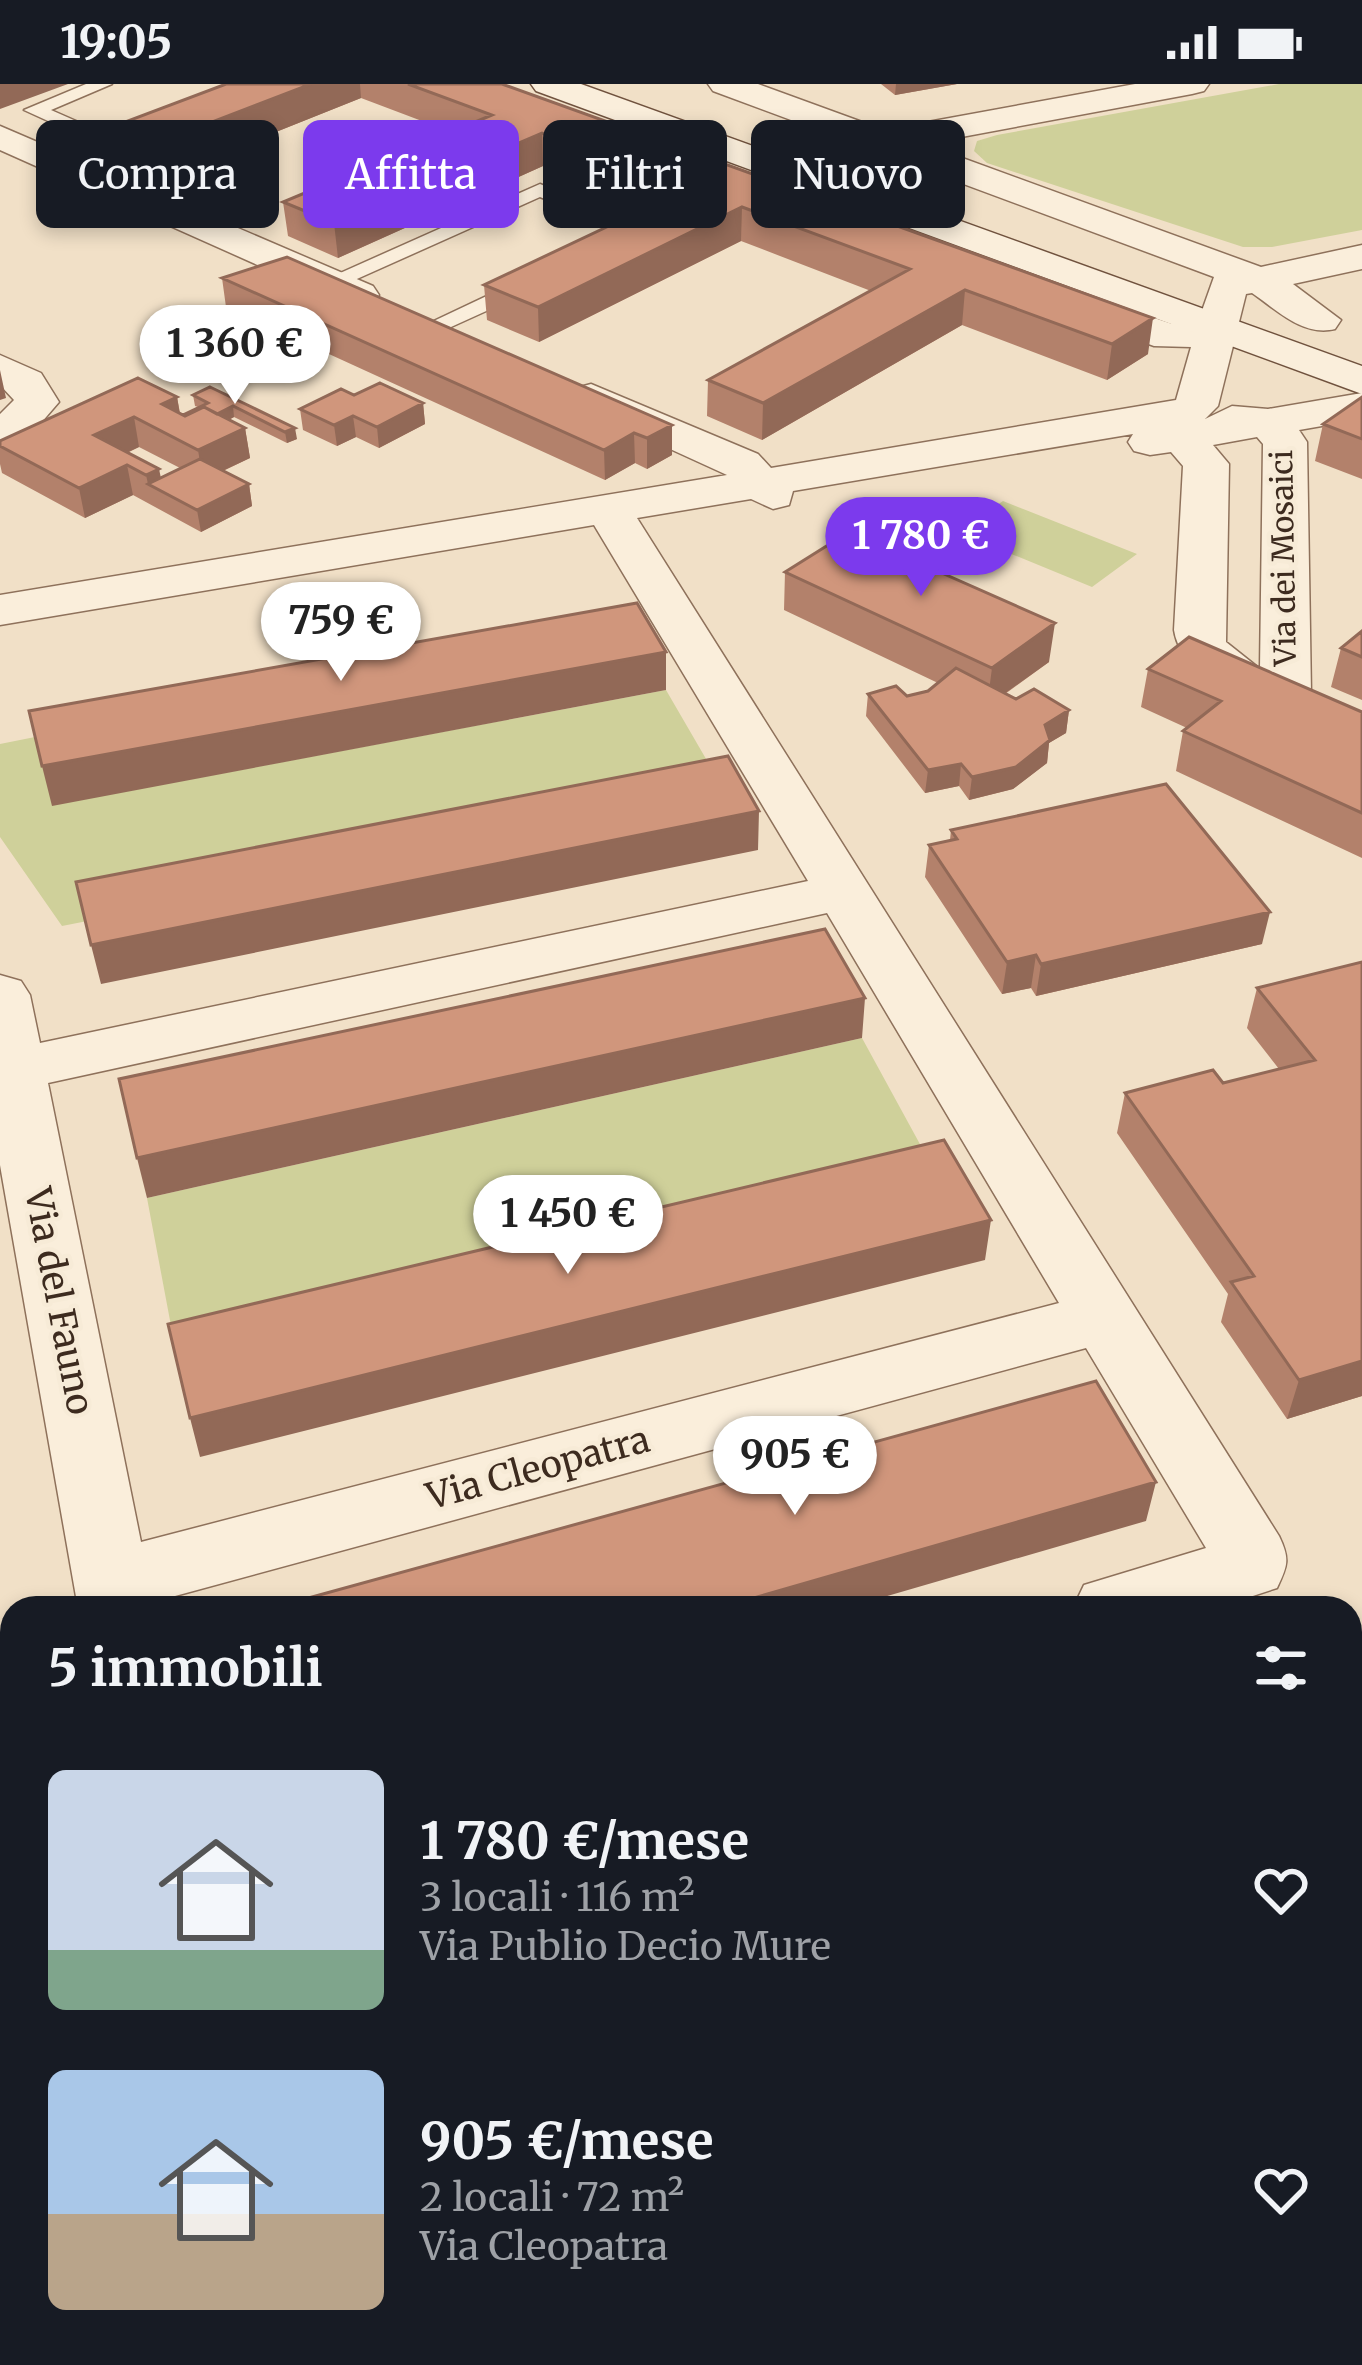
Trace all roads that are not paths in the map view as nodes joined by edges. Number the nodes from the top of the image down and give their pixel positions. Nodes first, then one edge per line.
1 (103, 84) edge
2 (650, 84) edge
3 (725, 84) edge
4 (1192, 84) edge
5 (535, 92) edge
6 (57, 120) edge
7 (775, 120) edge
8 (807, 120) edge
9 (965, 128) edge
10 (0, 137) edge
11 (965, 182) edge
12 (641, 232) edge
13 (1362, 257) edge
14 (559, 269) edge
15 (331, 282) junction
16 (1243, 283) junction
17 (432, 327) junction
18 (1218, 332) junction
19 (1362, 335) edge
20 (475, 346) edge
21 (0, 368) edge
22 (560, 383) edge
23 (1359, 402) edge
24 (1182, 416) junction
25 (1268, 422) junction
26 (0, 430) edge
27 (772, 494) junction
28 (615, 521) junction
29 (2, 626) edge
30 (1285, 700) junction
31 (1362, 733) edge
32 (843, 892) junction
33 (0, 995) edge
34 (15, 1069) junction
35 (1104, 1317) junction
36 (114, 1595) edge
37 (1149, 1596) edge

1 - 6 lane
2 - 7 street
3 - 8 street
4 - 9 street
5 - 18 street
10 - 15 street
11 - 16 street
12 - 15 lane
13 - 16 street
14 - 17 lane
15 - 17 street
16 - 18 street
16 - 19 street
17 - 20 street
18 - 23 street
18 - 24 street
21 - 26 street
22 - 27 street
23 - 25 street
24 - 25 street
24 - 27 street
24 - 30 street, Via dei Mosaici
25 - 30 street, Via dei Mosaici
27 - 28 street
28 - 29 street
28 - 32 street
30 - 31 street, Via dei Mosaici
32 - 34 street
32 - 35 street
33 - 34 street, Via del Fauno
34 - 36 street, Via del Fauno
35 - 36 street, Via Cleopatra
35 - 37 street

